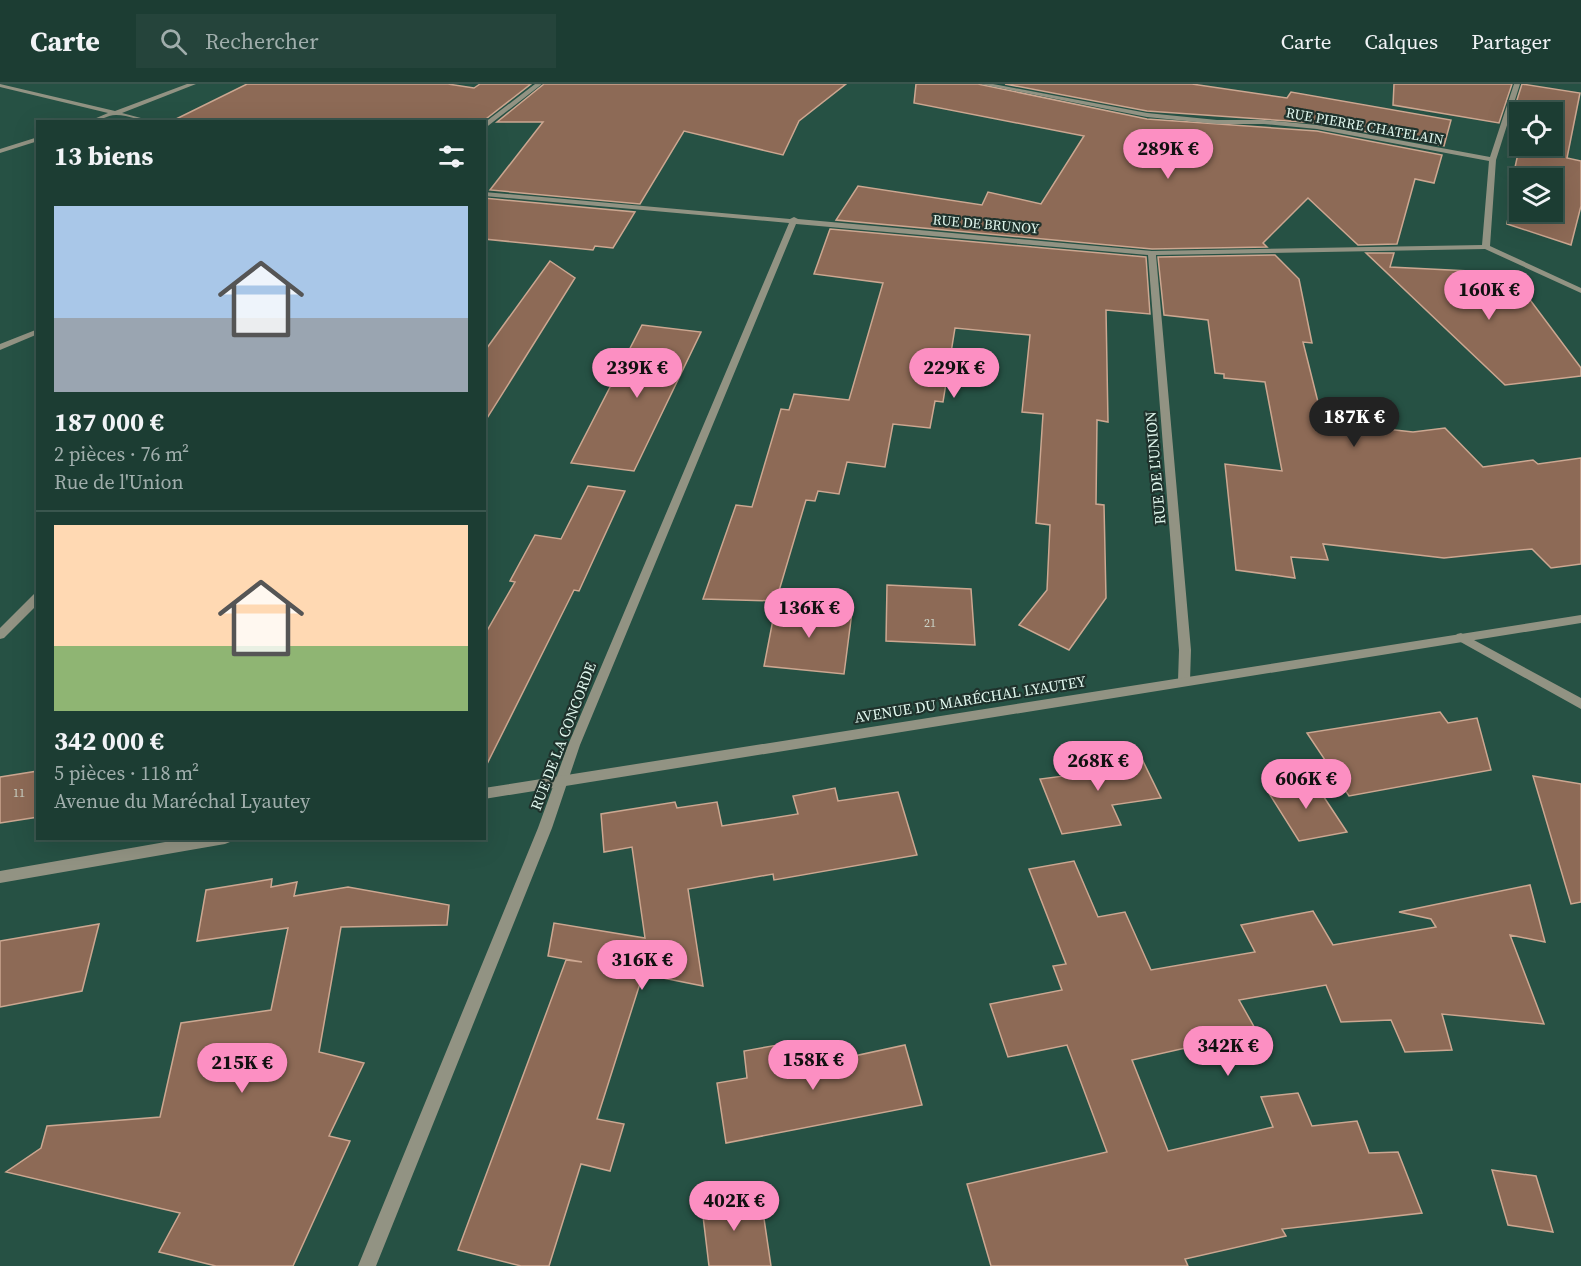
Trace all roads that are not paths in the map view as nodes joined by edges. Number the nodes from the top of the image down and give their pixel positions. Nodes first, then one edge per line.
1 (193, 84) edge
2 (539, 84) edge
3 (983, 84) edge
4 (1517, 84) edge
5 (0, 85) edge
6 (116, 113) junction
7 (96, 120) edge
8 (145, 120) edge
9 (486, 125) edge
10 (36, 140) edge
11 (0, 152) edge
12 (1493, 160) junction
13 (486, 194) edge
14 (794, 219) junction
15 (1486, 247) junction
16 (1152, 253) junction
17 (1581, 291) edge
18 (36, 333) edge
19 (0, 347) edge
20 (36, 599) edge
21 (1581, 619) edge
22 (0, 635) edge
23 (1461, 637) junction
24 (1184, 681) junction
25 (1581, 704) edge
26 (560, 782) junction
27 (486, 794) edge
28 (213, 840) edge
29 (0, 877) edge
30 (367, 1266) edge

1 - 6 street
2 - 9 street
3 - 12 street, RUE PIERRE CHATELAIN
4 - 12 street
5 - 6 street
6 - 7 street
6 - 8 street
10 - 11 street
12 - 15 street
13 - 14 street, RUE DE BRUNOY
14 - 16 street, RUE DE BRUNOY
14 - 26 street, RUE DE LA CONCORDE
15 - 16 street, RUE DE BRUNOY
15 - 17 street
16 - 24 street, RUE DE L'UNION
18 - 19 street
20 - 22 street
21 - 23 street, AVENUE DU MARÉCHAL LYAUTEY
23 - 24 street, AVENUE DU MARÉCHAL LYAUTEY
23 - 25 street
24 - 26 street, AVENUE DU MARÉCHAL LYAUTEY
26 - 27 street, AVENUE DU MARÉCHAL LYAUTEY
26 - 30 street, RUE DE LA CONCORDE
28 - 29 street

